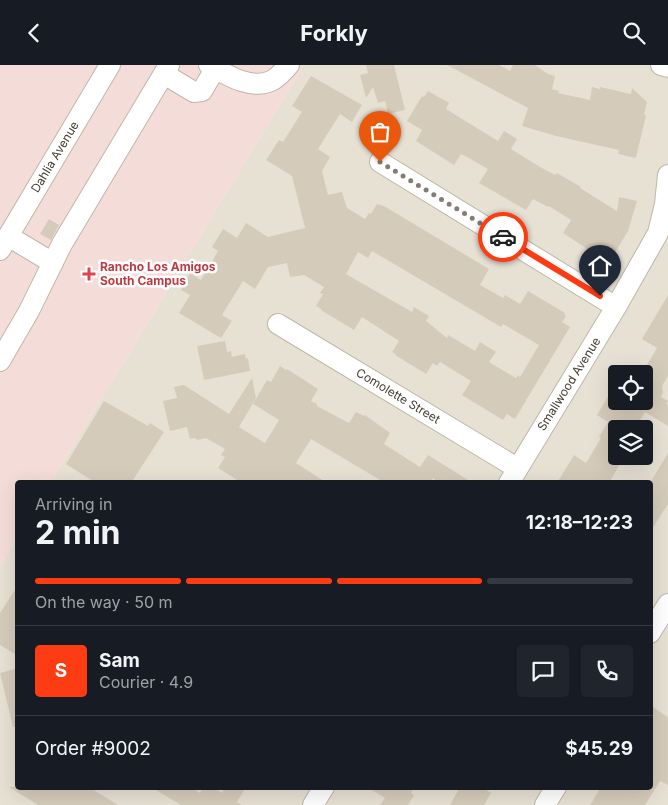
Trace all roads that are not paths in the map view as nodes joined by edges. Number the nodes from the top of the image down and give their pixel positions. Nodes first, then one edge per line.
1 (110, 65) edge
2 (289, 65) edge
3 (661, 65) edge
4 (212, 67) edge
5 (668, 67) edge
6 (167, 69) edge
7 (380, 162) dead end
8 (668, 175) edge
9 (5, 235) edge
10 (50, 268) junction
11 (616, 307) junction
12 (278, 324) dead end
13 (0, 361) edge
14 (513, 475) edge
15 (668, 604) edge
16 (653, 628) edge
17 (554, 790) edge
18 (545, 805) edge

1 - 9 street, Dahlia Avenue
2 - 4 street
3 - 5 street
4 - 6 street
6 - 10 street
7 - 11 street
8 - 11 street, Smallwood Avenue
9 - 10 street
10 - 13 street
11 - 14 street, Smallwood Avenue
12 - 14 street, Comolette Street
15 - 16 street
17 - 18 street

